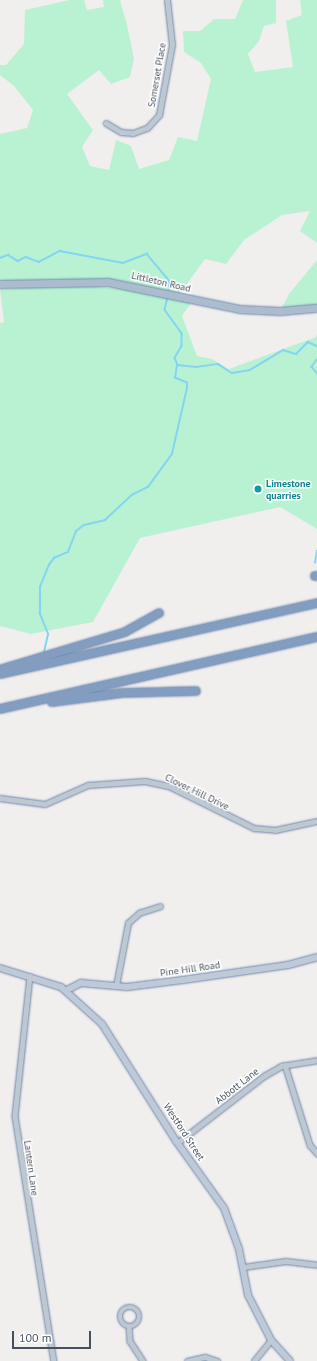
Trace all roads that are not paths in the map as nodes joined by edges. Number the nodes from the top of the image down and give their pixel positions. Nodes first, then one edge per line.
1 (168, 0) edge
2 (106, 123) dead end
3 (0, 284) edge
4 (317, 308) edge
5 (317, 603) edge
6 (159, 613) dead end
7 (317, 637) edge
8 (0, 669) edge
9 (0, 674) edge
10 (196, 691) dead end
11 (9, 707) junction
12 (0, 709) edge
13 (0, 798) edge
14 (317, 821) edge
15 (160, 906) dead end
16 (317, 957) edge
17 (0, 968) edge
18 (30, 976) junction
19 (116, 986) junction
20 (67, 990) junction
21 (317, 1060) edge
22 (285, 1065) junction
23 (177, 1143) junction
24 (317, 1153) edge
25 (317, 1265) edge
26 (243, 1267) junction
27 (129, 1326) junction
28 (271, 1340) junction
29 (54, 1361) edge
30 (143, 1361) edge
31 (187, 1361) edge
32 (217, 1361) edge
33 (254, 1361) edge
34 (290, 1361) edge

1 - 2 street, Somerset Place
3 - 4 main road, Littleton Road
5 - 9 highway
6 - 8 highway
7 - 11 highway
10 - 11 highway
11 - 12 highway
13 - 14 street, Clover Hill Drive
15 - 19 street
16 - 19 main road, Pine Hill Road
17 - 18 main road, Westford Street
18 - 20 main road, Westford Street
18 - 29 street, Lantern Lane
19 - 20 main road, Pine Hill Road
20 - 23 main road, Westford Street
21 - 22 street, Abbott Lane
22 - 23 street, Abbott Lane
22 - 24 street
23 - 26 main road, Westford Street
25 - 26 street
26 - 28 main road, Westford Street
27 - 27 street
27 - 30 street
28 - 33 street
28 - 34 main road, Westford Street
31 - 32 street

